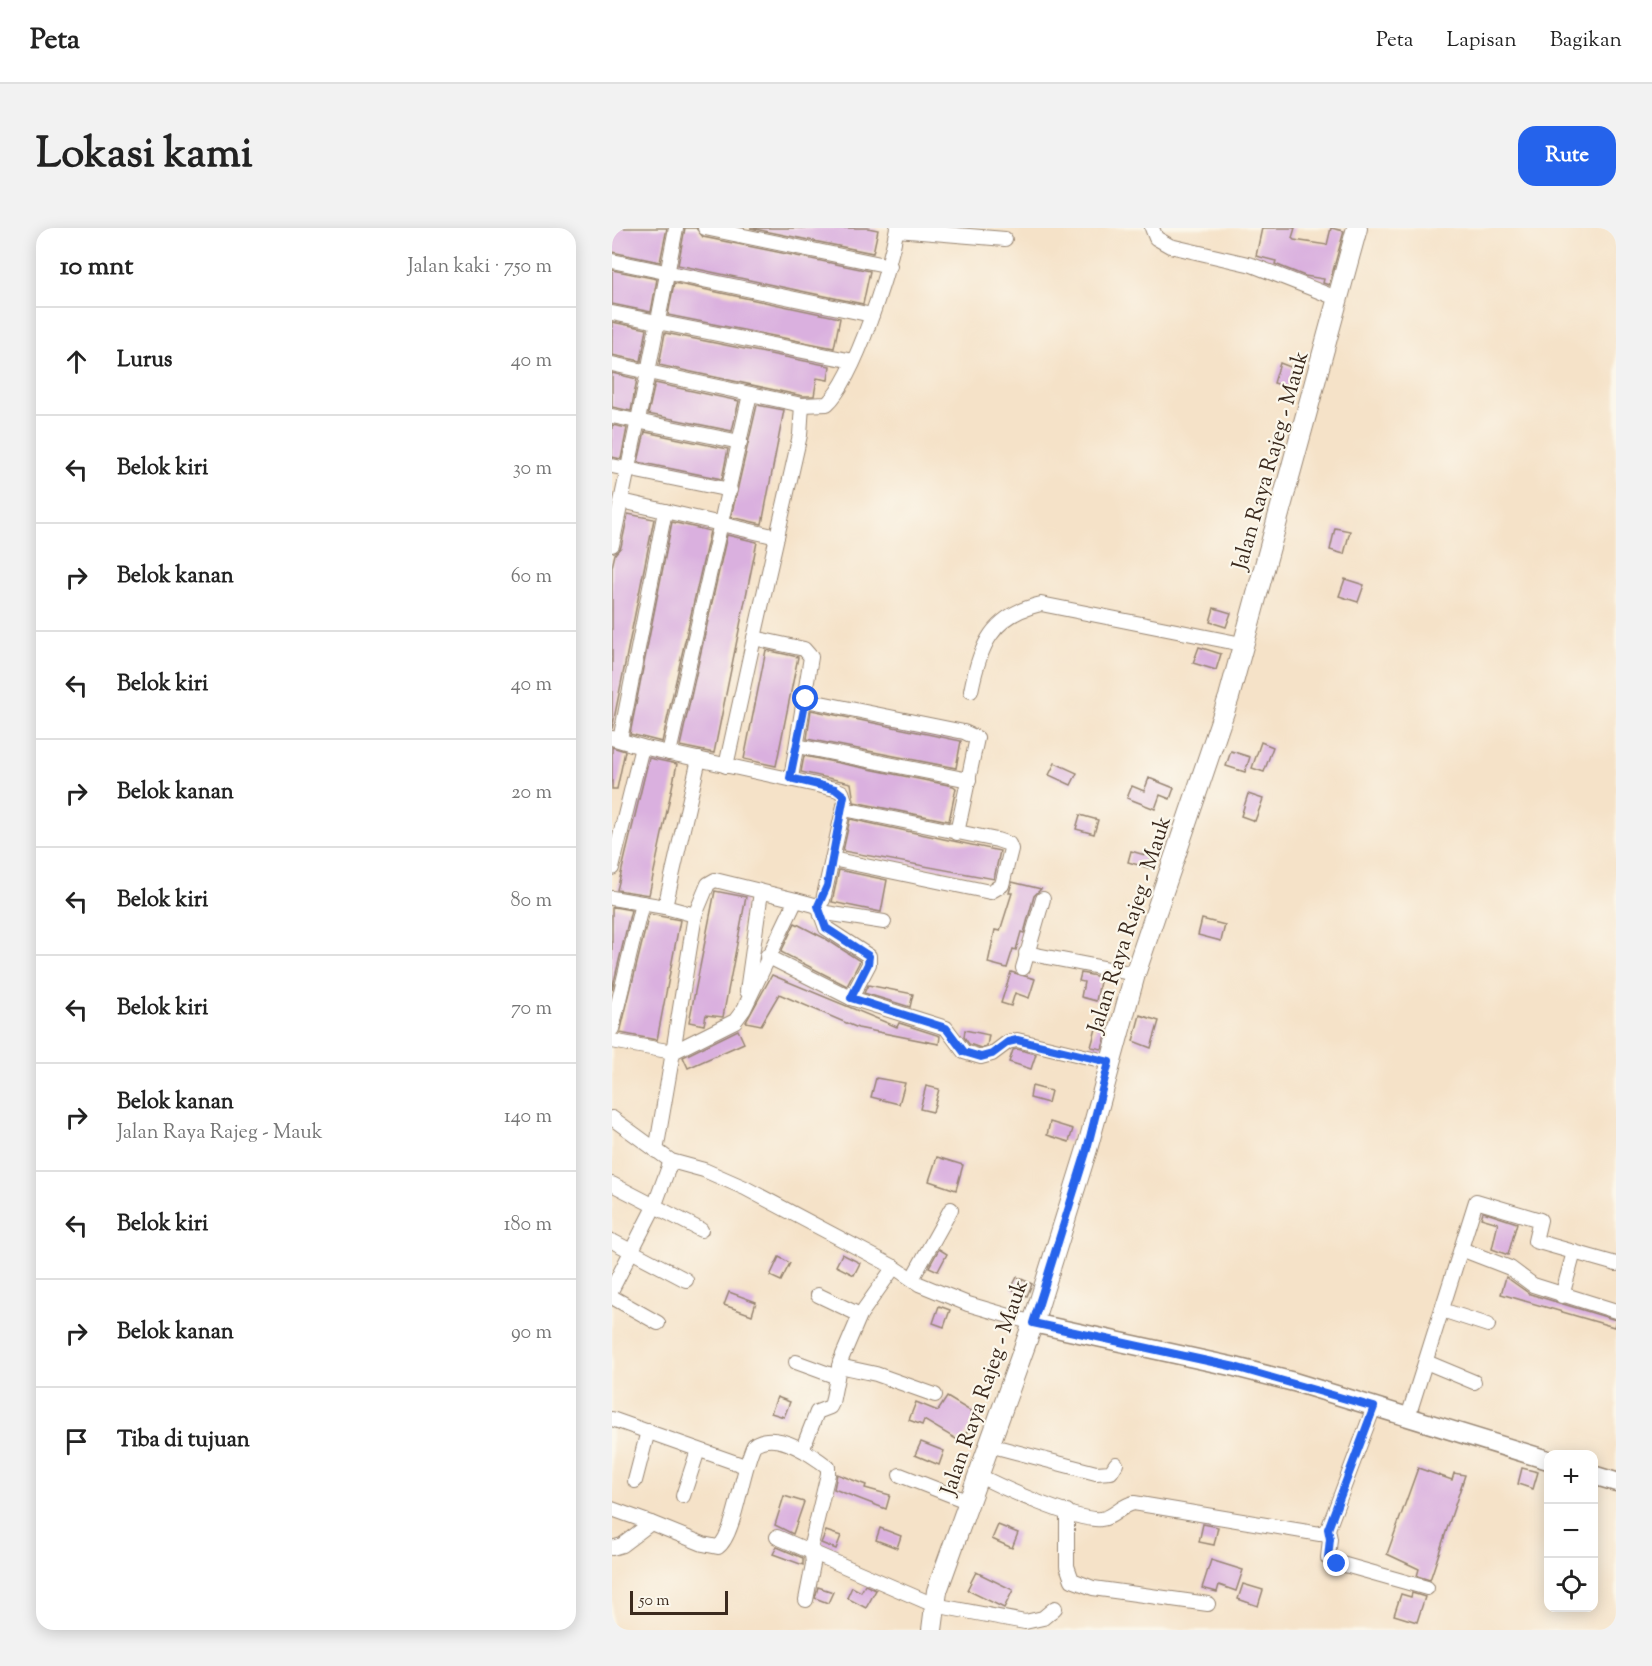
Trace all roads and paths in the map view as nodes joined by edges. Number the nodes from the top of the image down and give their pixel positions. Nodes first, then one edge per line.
1 (676, 228) edge
2 (705, 228) edge
3 (1152, 228) edge
4 (1358, 228) edge
5 (897, 229) edge
6 (1005, 239) dead end
7 (612, 261) edge
8 (890, 266) junction
9 (668, 274) junction
10 (1339, 299) junction
11 (612, 313) edge
12 (872, 315) junction
13 (659, 322) junction
14 (853, 361) junction
15 (612, 364) edge
16 (648, 372) junction
17 (750, 394) junction
18 (802, 405) junction
19 (612, 416) edge
20 (639, 421) junction
21 (740, 442) junction
22 (612, 466) edge
23 (627, 470) junction
24 (730, 490) junction
25 (622, 501) junction
26 (665, 511) junction
27 (615, 519) edge
28 (722, 525) junction
29 (777, 537) junction
30 (612, 545) edge
31 (754, 638) junction
32 (1242, 644) junction
33 (970, 691) dead end
34 (806, 699) junction
35 (616, 739) edge
36 (796, 746) junction
37 (642, 747) junction
38 (669, 753) junction
39 (699, 759) junction
40 (726, 766) junction
41 (790, 778) junction
42 (969, 780) junction
43 (844, 809) junction
44 (957, 833) junction
45 (832, 859) junction
46 (612, 871) edge
47 (760, 892) junction
48 (612, 898) edge
49 (1043, 899) dead end
50 (796, 900) junction
51 (642, 903) junction
52 (665, 907) junction
53 (819, 910) junction
54 (695, 915) junction
55 (884, 922) dead end
56 (1026, 953) junction
57 (767, 956) junction
58 (1023, 968) dead end
59 (1135, 974) junction
60 (851, 998) junction
61 (746, 999) junction
62 (612, 1029) edge
63 (612, 1041) edge
64 (674, 1052) junction
65 (1109, 1062) junction
66 (612, 1118) edge
67 (656, 1151) junction
68 (671, 1161) junction
69 (612, 1184) edge
70 (654, 1207) junction
71 (951, 1209) dead end
72 (701, 1230) dead end
73 (612, 1241) edge
74 (1461, 1249) junction
75 (631, 1251) junction
76 (1574, 1252) junction
77 (1616, 1264) edge
78 (894, 1267) junction
79 (912, 1279) junction
80 (686, 1280) dead end
81 (612, 1289) edge
82 (818, 1295) dead end
83 (1562, 1296) junction
84 (612, 1297) edge
85 (1442, 1310) junction
86 (1616, 1311) edge
87 (860, 1315) junction
88 (658, 1323) dead end
89 (1033, 1323) junction
90 (1488, 1325) dead end
91 (796, 1362) dead end
92 (1426, 1362) junction
93 (838, 1371) junction
94 (1474, 1383) dead end
95 (935, 1395) dead end
96 (1374, 1407) junction
97 (1408, 1417) junction
98 (612, 1419) edge
99 (648, 1431) junction
100 (989, 1445) junction
101 (803, 1448) junction
102 (698, 1450) junction
103 (1544, 1459) edge
104 (1116, 1464) dead end
105 (745, 1466) junction
106 (900, 1474) dead end
107 (978, 1475) junction
108 (1598, 1477) edge
109 (634, 1481) dead end
110 (1616, 1482) edge
111 (683, 1496) dead end
112 (969, 1502) junction
113 (612, 1509) edge
114 (1067, 1511) junction
115 (651, 1523) junction
116 (1328, 1529) junction
117 (777, 1537) dead end
118 (612, 1548) edge
119 (811, 1550) junction
120 (1427, 1588) dead end
121 (806, 1600) dead end
122 (1208, 1604) dead end
123 (934, 1605) junction
124 (1055, 1608) dead end
125 (932, 1630) edge

1 - 9 street
2 - 8 street
3 - 10 street
4 - 10 main road, Jalan Raya Rajeg - Mauk
5 - 6 street
5 - 8 street
7 - 9 street
8 - 12 street
9 - 12 street
9 - 13 street
10 - 32 main road, Jalan Raya Rajeg - Mauk
11 - 13 street
12 - 14 street
13 - 14 street
13 - 16 street
14 - 18 street
15 - 16 street
16 - 17 street
16 - 20 street
17 - 18 street
17 - 21 street
18 - 29 street
19 - 20 street
20 - 21 street
20 - 23 street
21 - 24 street
22 - 23 street
23 - 24 street
23 - 25 street
24 - 28 street
25 - 26 street
25 - 27 street
26 - 28 street
26 - 35 street
27 - 30 street
28 - 29 street
28 - 38 street
29 - 31 street
31 - 34 street
31 - 40 street
32 - 33 street
32 - 59 main road, Jalan Raya Rajeg - Mauk
34 - 36 street
34 - 42 street
35 - 37 street
36 - 41 street
36 - 42 street
37 - 38 street
37 - 46 street
38 - 39 street
39 - 40 street
39 - 52 street
40 - 41 street
41 - 43 street
42 - 44 street
43 - 44 street
43 - 45 street
44 - 45 street
45 - 53 street
47 - 50 street
47 - 54 street
47 - 61 street
48 - 51 street
49 - 56 street
50 - 53 street
50 - 57 street
51 - 52 street
51 - 62 street
52 - 54 street
53 - 55 street
53 - 60 street
54 - 64 street
56 - 58 street
56 - 59 street
57 - 60 street
57 - 61 street
59 - 65 main road, Jalan Raya Rajeg - Mauk
60 - 65 street
61 - 64 street
63 - 64 street
64 - 67 street
65 - 89 main road, Jalan Raya Rajeg - Mauk
66 - 67 street
67 - 68 street
68 - 70 street
68 - 78 street
69 - 70 street
70 - 72 street
70 - 75 street
71 - 79 street
73 - 75 street
74 - 76 street
74 - 83 street
74 - 85 street
75 - 80 street
75 - 81 street
76 - 77 street
76 - 83 street
78 - 79 street
78 - 87 street
79 - 89 street
82 - 87 street
83 - 86 street
84 - 88 street
85 - 90 street
85 - 92 street
87 - 93 street
89 - 96 street
89 - 100 main road, Jalan Raya Rajeg - Mauk
91 - 93 street
92 - 94 street
92 - 97 street
93 - 95 street
93 - 101 street
96 - 97 street
96 - 116 street
97 - 103 street
98 - 99 street
99 - 102 street
99 - 109 street
100 - 104 street
100 - 107 main road, Jalan Raya Rajeg - Mauk
101 - 105 street
101 - 119 street
102 - 105 street
102 - 111 street
105 - 115 street
106 - 112 street
107 - 112 main road, Jalan Raya Rajeg - Mauk
107 - 114 street
108 - 110 street
112 - 123 main road, Jalan Raya Rajeg - Mauk
113 - 115 street
114 - 116 street
114 - 122 street
115 - 118 street
116 - 120 street
117 - 119 street
119 - 121 street
119 - 123 street
123 - 124 street
123 - 125 main road, Jalan Raya Rajeg - Mauk

